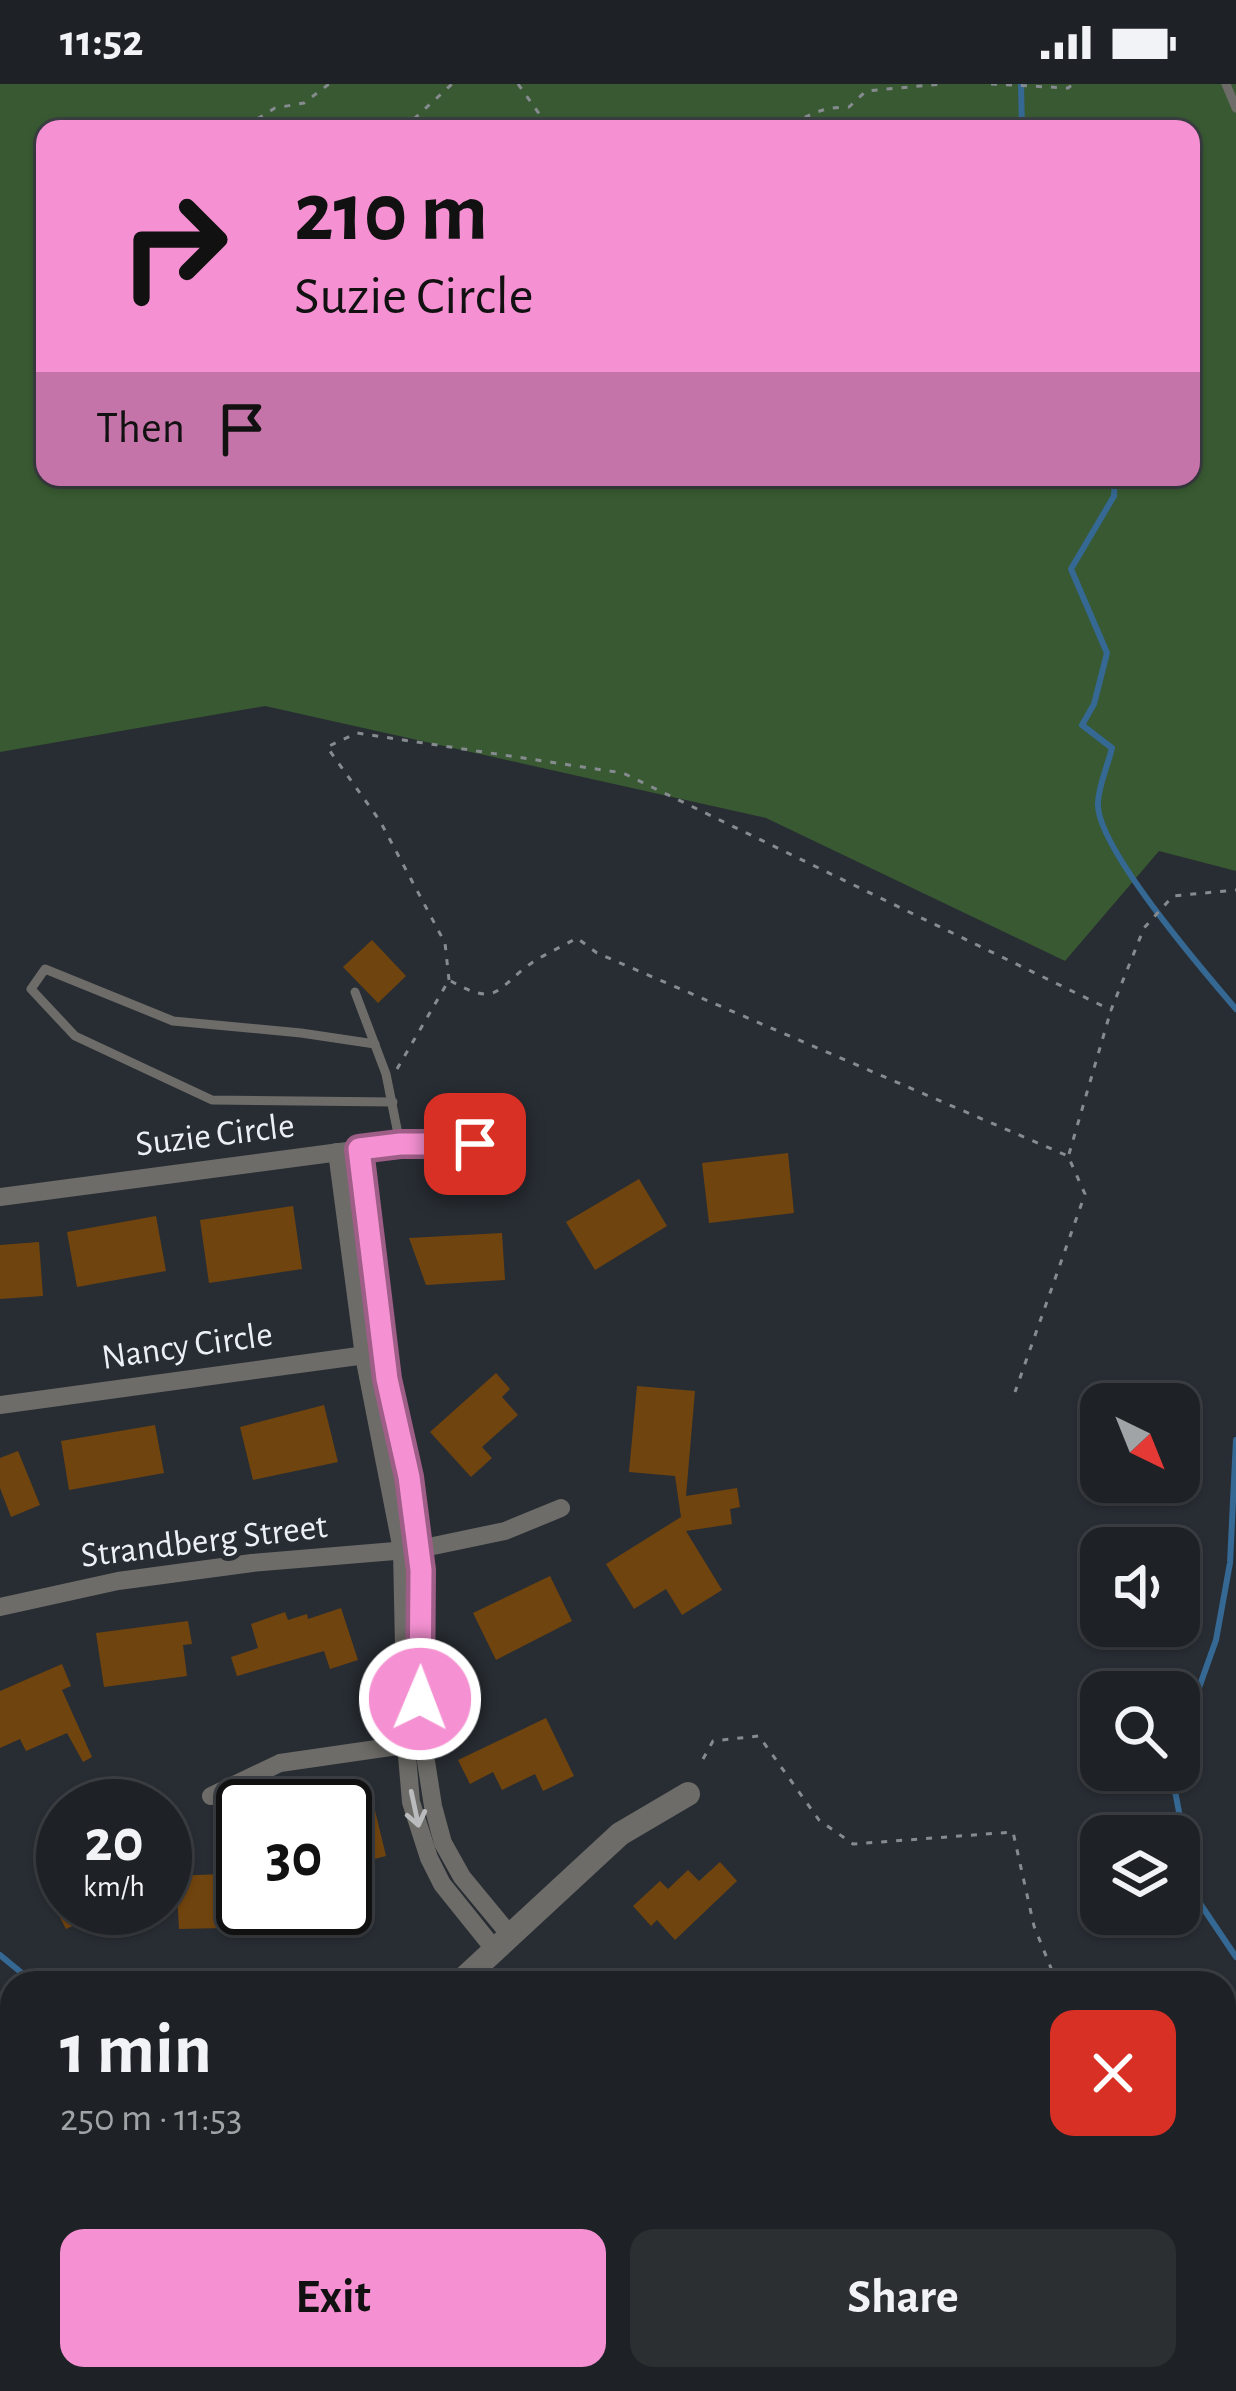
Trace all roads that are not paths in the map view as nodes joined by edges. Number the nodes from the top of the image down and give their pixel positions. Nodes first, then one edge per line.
1 (1226, 84) edge
2 (1236, 108) edge
3 (355, 992) dead end
4 (375, 1044) junction
5 (394, 1102) junction
6 (512, 1143) dead end
7 (400, 1144) junction
8 (359, 1149) junction
9 (337, 1152) junction
10 (0, 1196) edge
11 (374, 1354) junction
12 (0, 1406) edge
13 (561, 1508) dead end
14 (411, 1550) junction
15 (0, 1607) edge
16 (414, 1743) junction
17 (688, 1794) dead end
18 (211, 1796) dead end
19 (502, 1942) junction
20 (472, 1971) edge

1 - 2 lane
3 - 4 lane
4 - 5 lane
4 - 5 lane
5 - 7 lane
6 - 7 street, Suzie Circle
7 - 8 street, Suzie Circle
8 - 9 street, Suzie Circle
8 - 11 street
9 - 10 street, Suzie Circle
9 - 11 street
11 - 12 street, Nancy Circle
11 - 14 street
13 - 14 street, Strandberg Street
14 - 15 street, Strandberg Street
14 - 16 street
16 - 18 street
16 - 19 street
17 - 19 street
19 - 20 street

